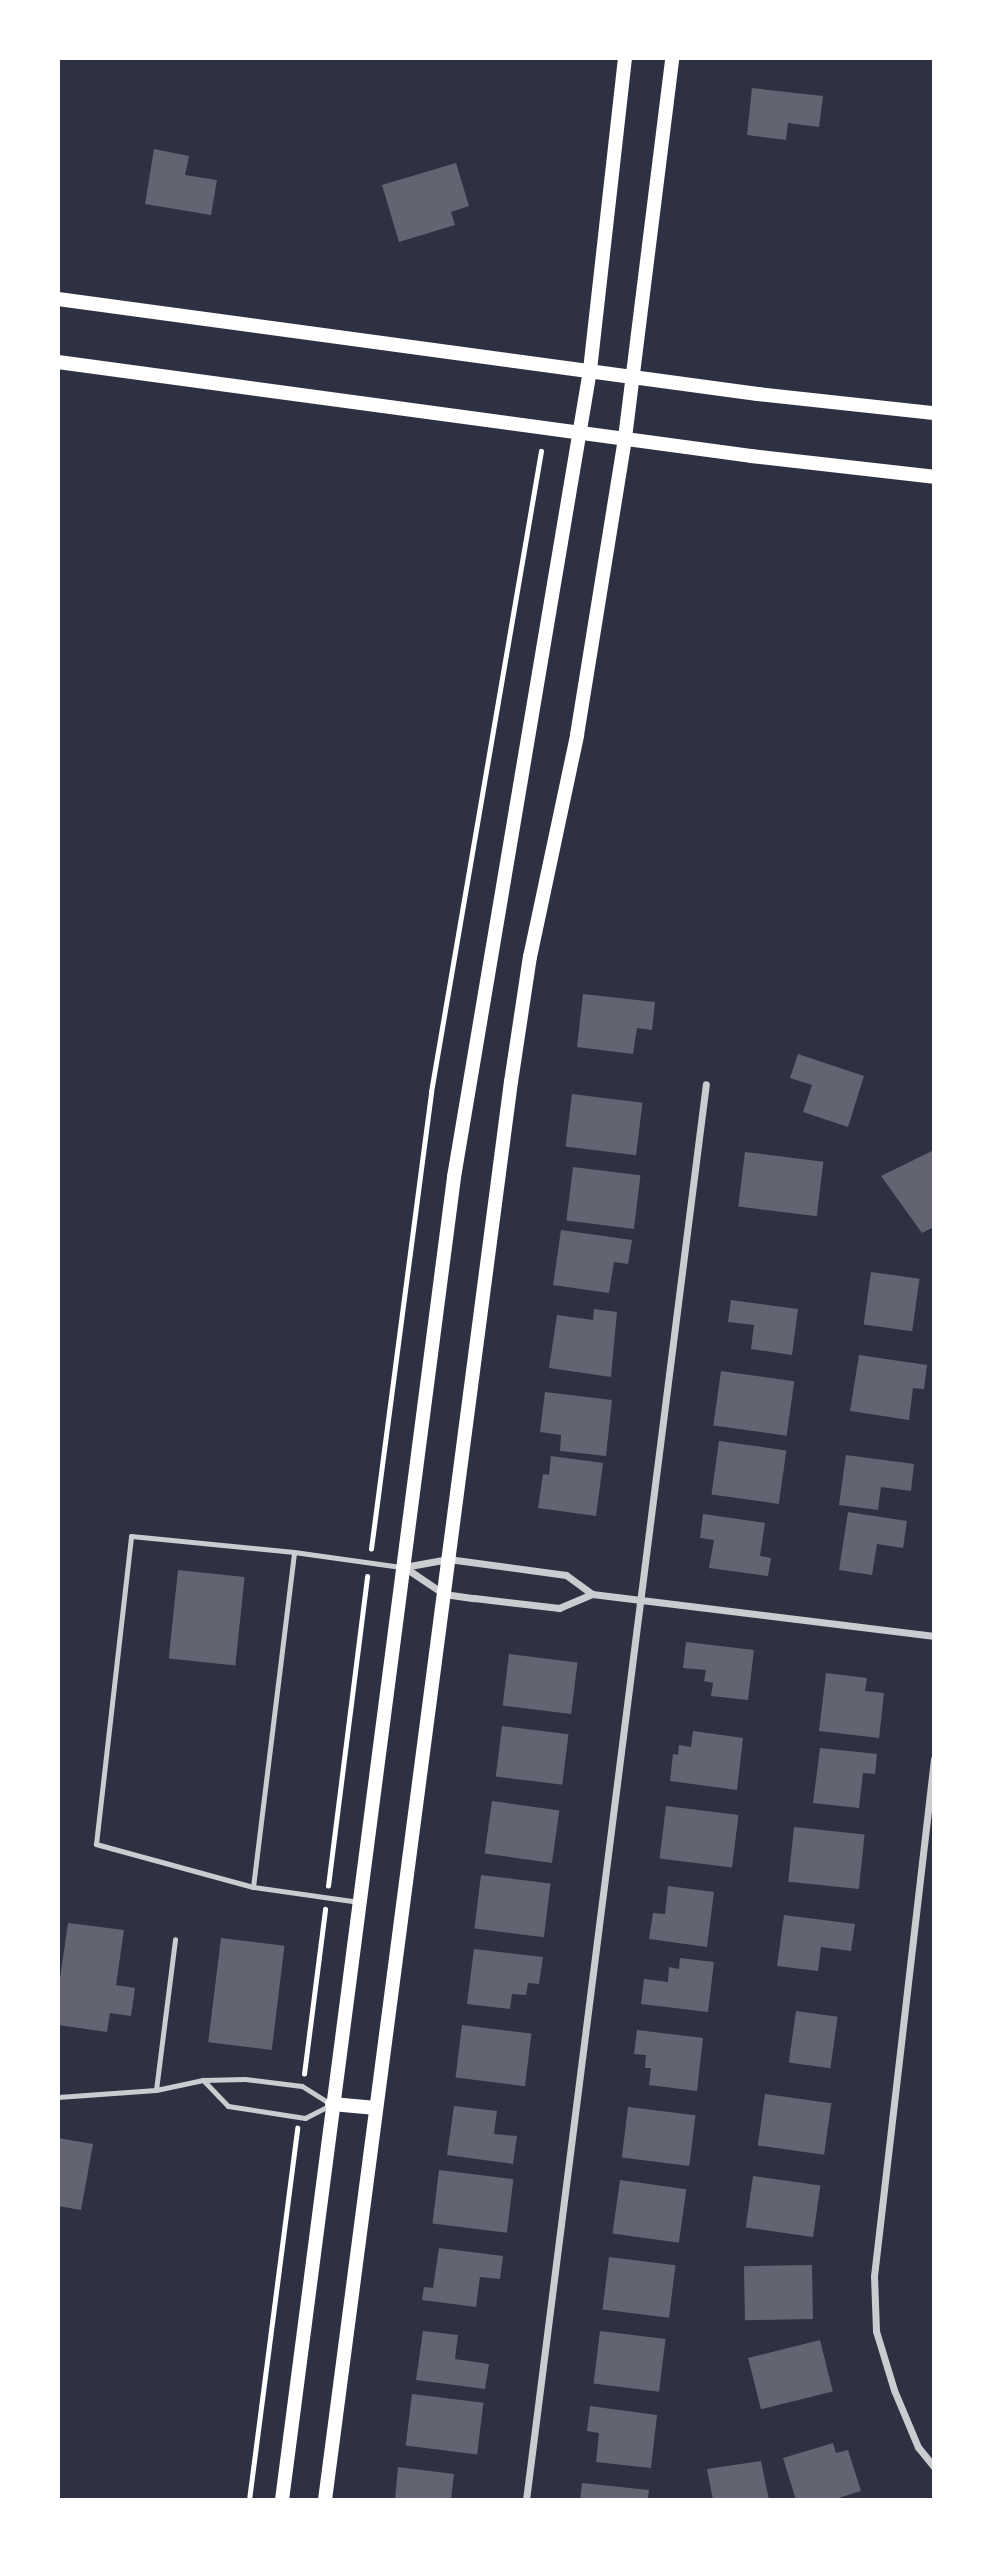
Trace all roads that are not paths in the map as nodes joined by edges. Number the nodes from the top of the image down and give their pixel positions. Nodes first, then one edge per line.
1 (625, 58) edge
2 (672, 58) edge
3 (58, 299) edge
4 (58, 362) edge
5 (590, 370) junction
6 (633, 377) junction
7 (934, 414) edge
8 (580, 432) junction
9 (625, 439) junction
10 (934, 477) edge
11 (706, 1084) dead end
12 (294, 1552) junction
13 (448, 1559) junction
14 (404, 1567) junction
15 (444, 1594) junction
16 (592, 1594) junction
17 (640, 1598) junction
18 (934, 1636) edge
19 (934, 1759) edge
20 (253, 1887) junction
21 (359, 1902) junction
22 (174, 1939) dead end
23 (202, 2080) junction
24 (156, 2090) junction
25 (58, 2097) edge
26 (332, 2104) junction
27 (376, 2108) junction
28 (934, 2468) edge
29 (282, 2500) edge
30 (325, 2500) edge
31 (526, 2500) edge

1 - 5 main road
2 - 6 main road
3 - 5 main road
4 - 8 main road
5 - 6 main road
5 - 8 main road
6 - 7 main road
6 - 9 main road
8 - 9 main road
8 - 14 main road
9 - 10 main road
9 - 13 main road
11 - 17 street
12 - 14 lane
12 - 20 lane
12 - 20 lane
13 - 14 street
13 - 15 main road
13 - 16 street
14 - 15 street
14 - 21 main road
15 - 16 street
15 - 27 main road
16 - 17 street
17 - 18 street
17 - 31 street
19 - 28 street
20 - 21 lane
21 - 26 main road
22 - 24 lane
23 - 24 lane
23 - 26 lane
23 - 26 lane
24 - 25 lane
26 - 27 main road
26 - 29 main road
27 - 30 main road

